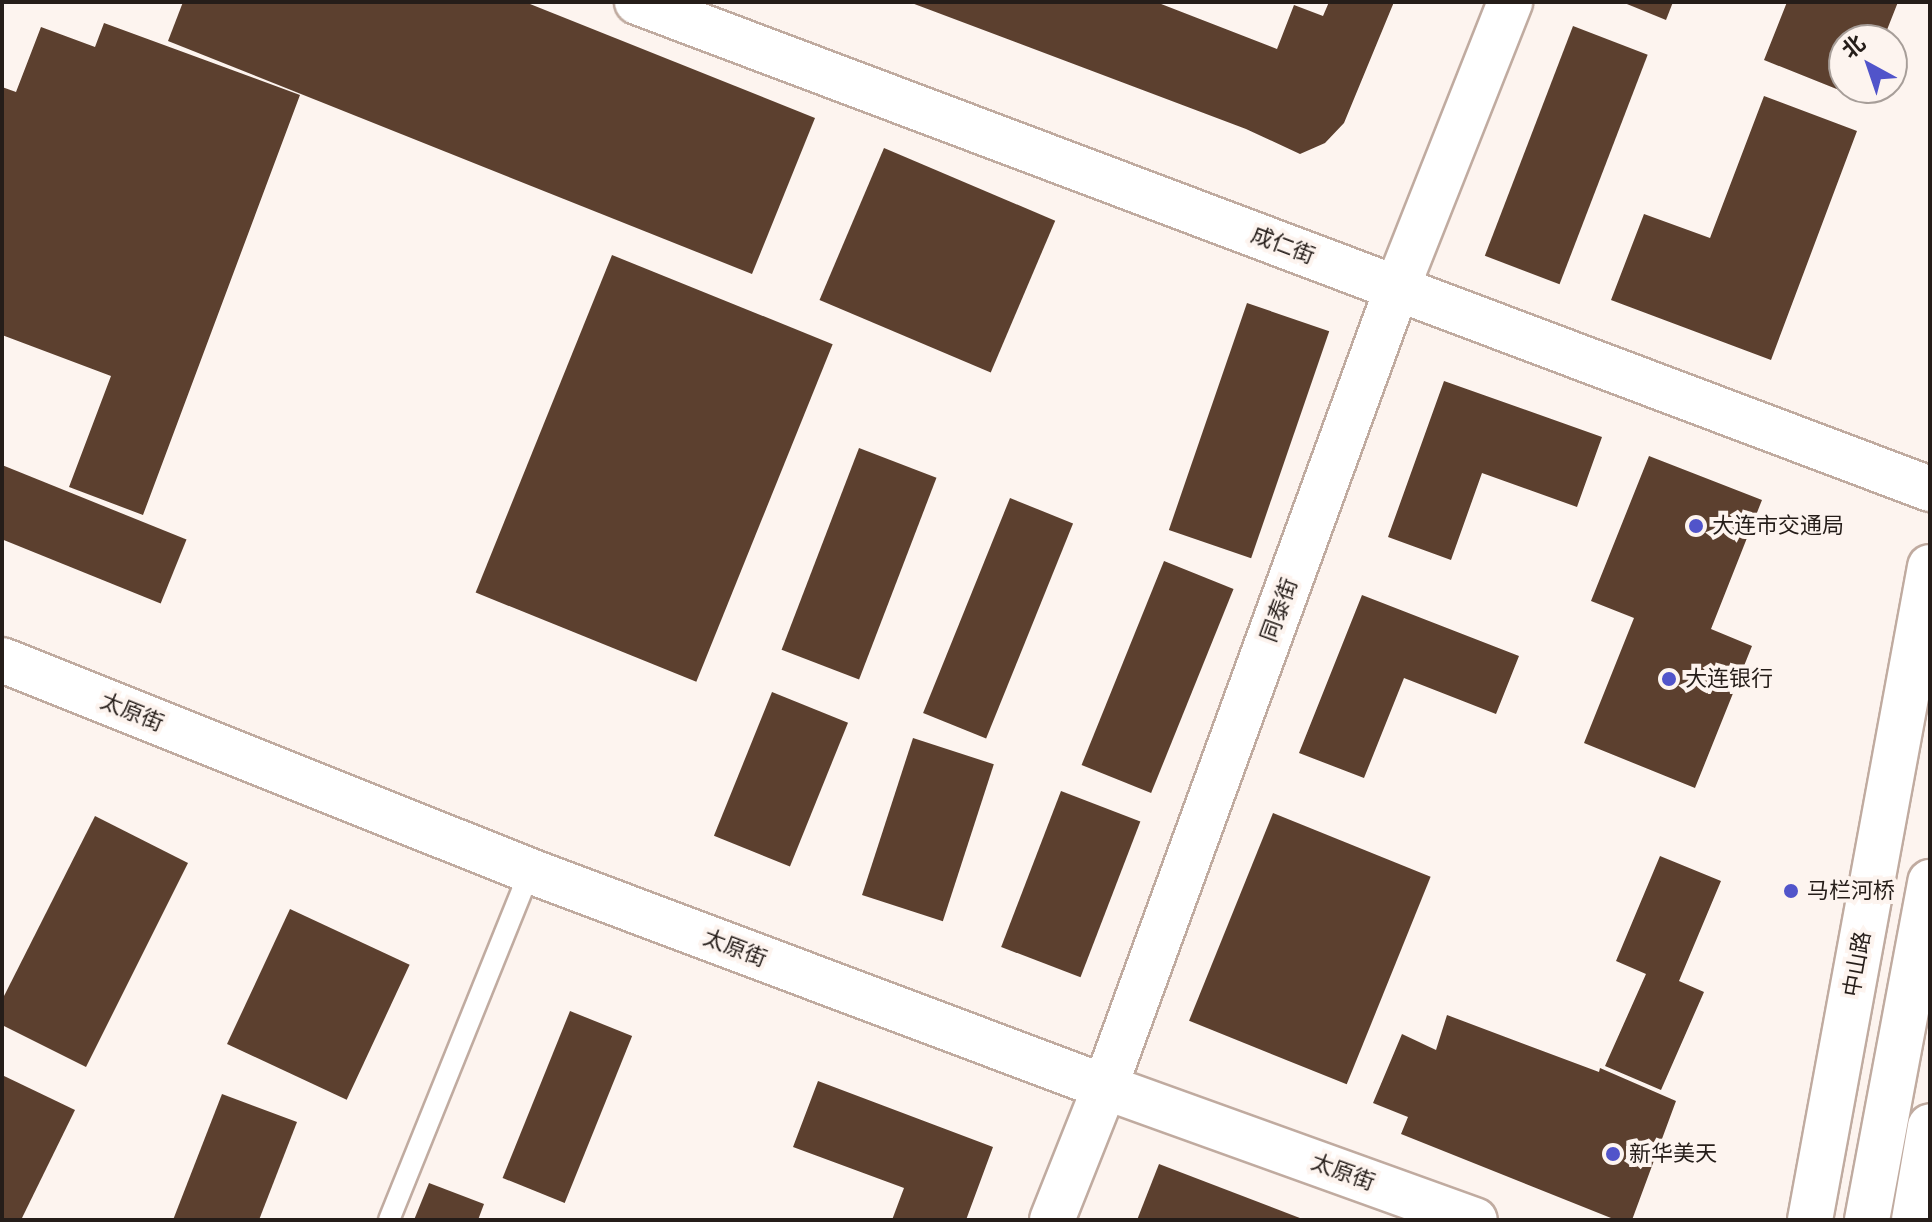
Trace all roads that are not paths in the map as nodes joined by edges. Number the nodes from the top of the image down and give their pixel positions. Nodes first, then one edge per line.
1 (637, 2) edge
2 (1510, 2) edge
3 (1397, 288) junction
4 (1930, 489) edge
5 (1930, 567) edge
6 (2, 660) edge
7 (530, 871) junction
8 (1930, 882) edge
9 (1105, 1087) junction
10 (1930, 1126) edge
11 (389, 1220) edge
12 (1052, 1220) edge
13 (1475, 1220) edge
14 (1810, 1220) edge
15 (1867, 1220) edge
16 (1914, 1220) edge

1 - 3 main road, 成仁街
2 - 3 main road, 同泰街
3 - 4 main road, 成仁街
3 - 9 main road, 同泰街
5 - 14 main road, 中山路
6 - 7 main road, 太原街
7 - 9 main road, 太原街
7 - 11 lane
8 - 15 main road
9 - 12 main road, 同泰街
9 - 13 main road, 太原街
10 - 16 main road

